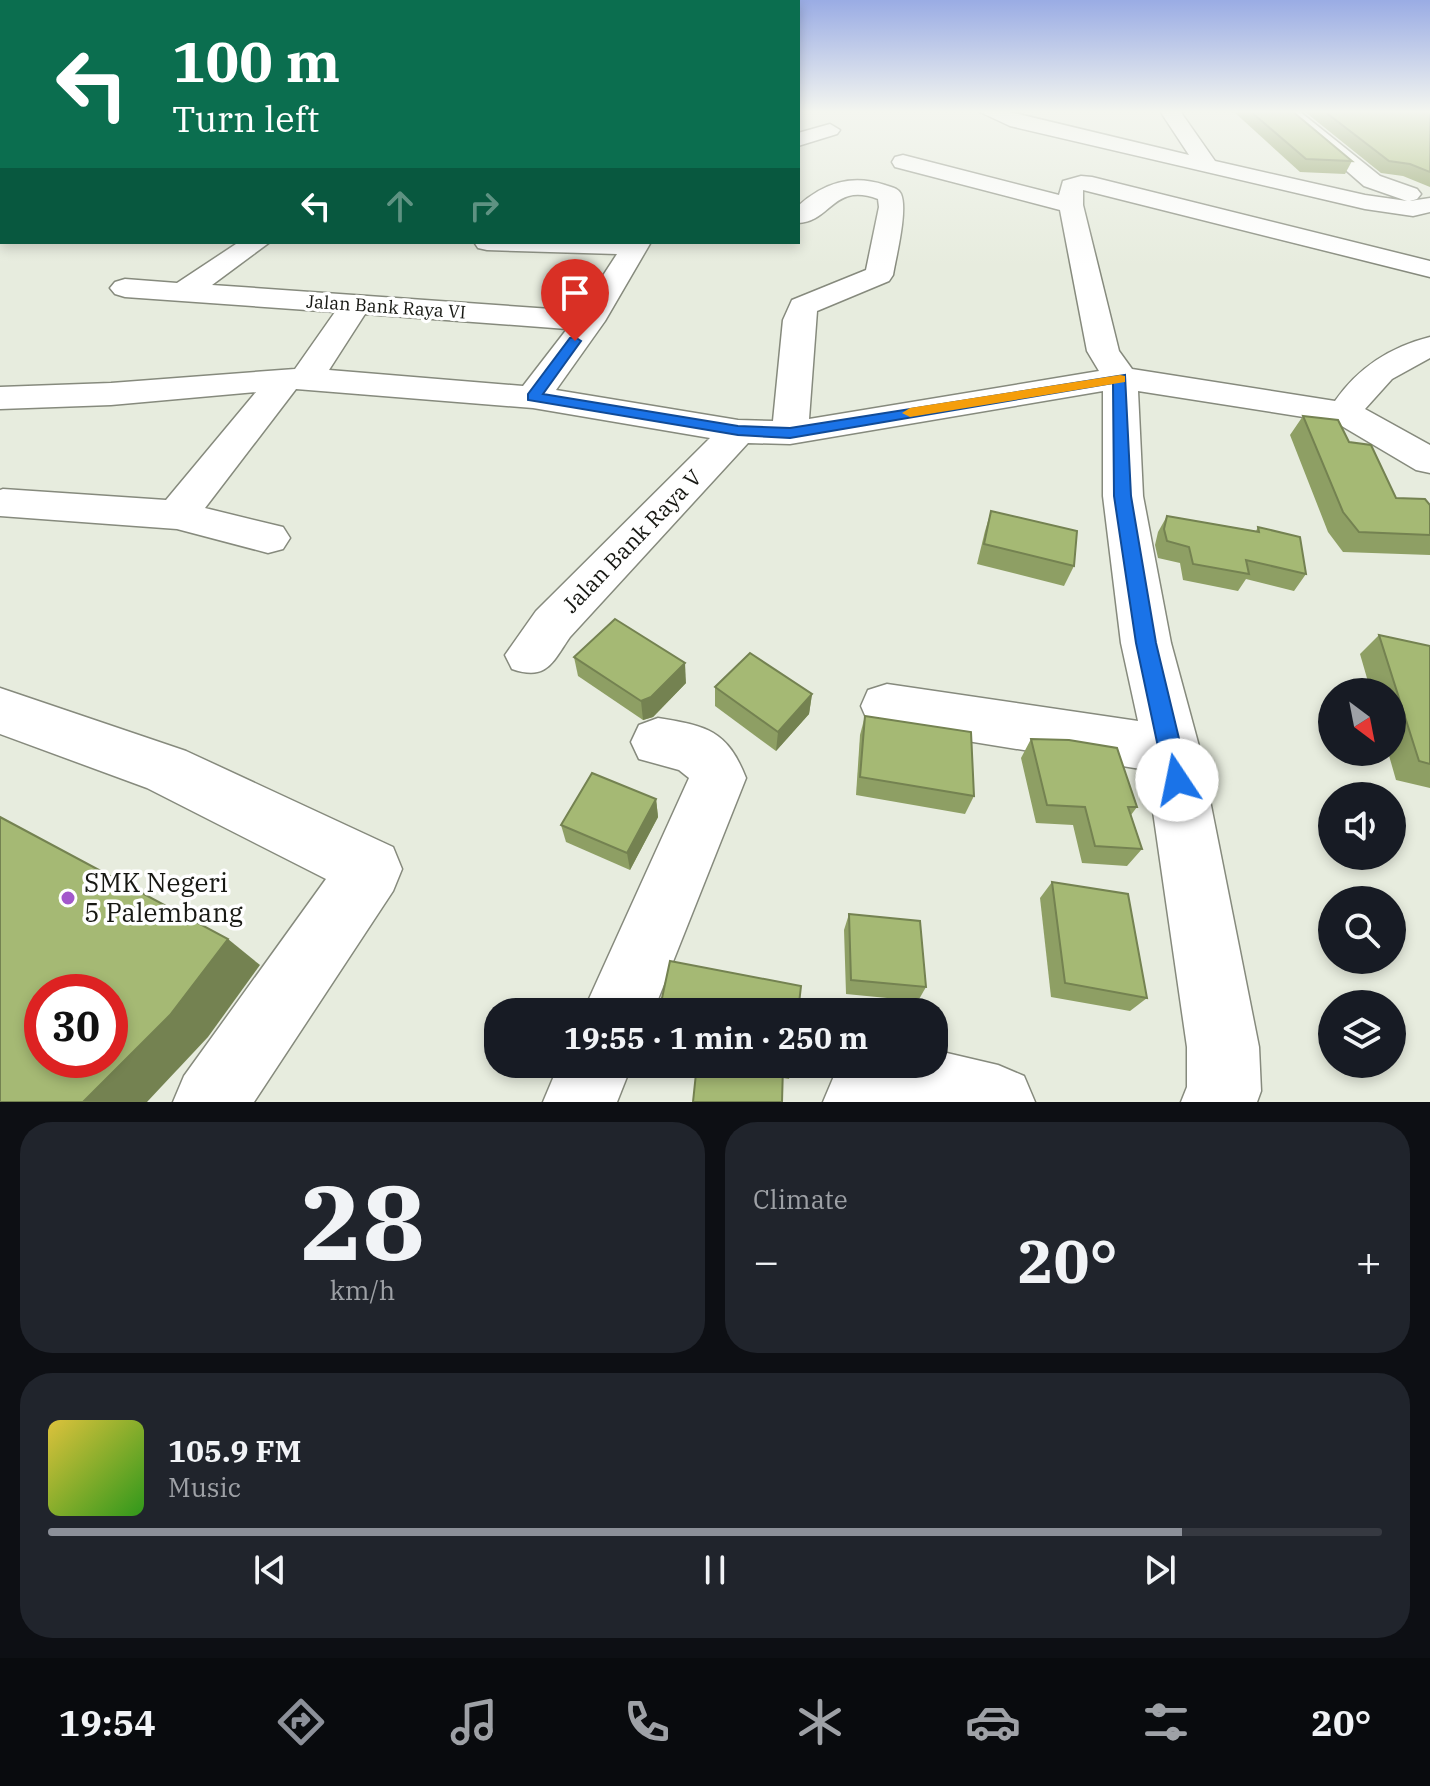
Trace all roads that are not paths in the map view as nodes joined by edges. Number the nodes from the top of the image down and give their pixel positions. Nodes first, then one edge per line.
1 (905, 162) edge
2 (1195, 162) edge
3 (1205, 162) edge
4 (1349, 162) edge
5 (1207, 166) junction
6 (1372, 181) junction
7 (1307, 188) junction
8 (1071, 205) junction
9 (1430, 205) edge
10 (801, 216) dead end
11 (254, 244) edge
12 (636, 244) edge
13 (1430, 269) edge
14 (125, 288) dead end
15 (182, 293) junction
16 (355, 306) junction
17 (589, 321) junction
18 (1430, 347) edge
19 (296, 378) junction
20 (1120, 378) junction
21 (533, 397) junction
22 (0, 398) edge
23 (1345, 413) junction
24 (738, 431) junction
25 (790, 433) junction
26 (1430, 461) edge
27 (3, 503) dead end
28 (177, 515) junction
29 (268, 538) dead end
30 (530, 655) dead end
31 (887, 706) dead end
32 (0, 711) edge
33 (658, 742) dead end
34 (1172, 750) junction
35 (624, 998) edge
36 (590, 1078) edge
37 (210, 1102) edge
38 (580, 1102) edge
39 (860, 1102) edge
40 (998, 1102) edge
41 (1218, 1102) edge

1 - 8 street
2 - 5 street
3 - 5 street
4 - 6 street
5 - 7 street
6 - 7 street
6 - 9 street
7 - 9 street
8 - 13 street
8 - 20 street
10 - 25 street
11 - 15 street
12 - 17 street
14 - 15 street, Jalan Bank Raya VI
15 - 16 street, Jalan Bank Raya VI
16 - 17 street, Jalan Bank Raya VI
16 - 19 street
17 - 21 street
18 - 23 street
19 - 21 street
19 - 22 street
19 - 28 street
20 - 23 street
20 - 25 street
20 - 34 street
21 - 24 street
23 - 26 street
24 - 25 street
24 - 30 street, Jalan Bank Raya V
27 - 28 street
28 - 29 street
31 - 34 street
32 - 37 street
33 - 35 street
34 - 41 street
36 - 38 street
39 - 40 street

